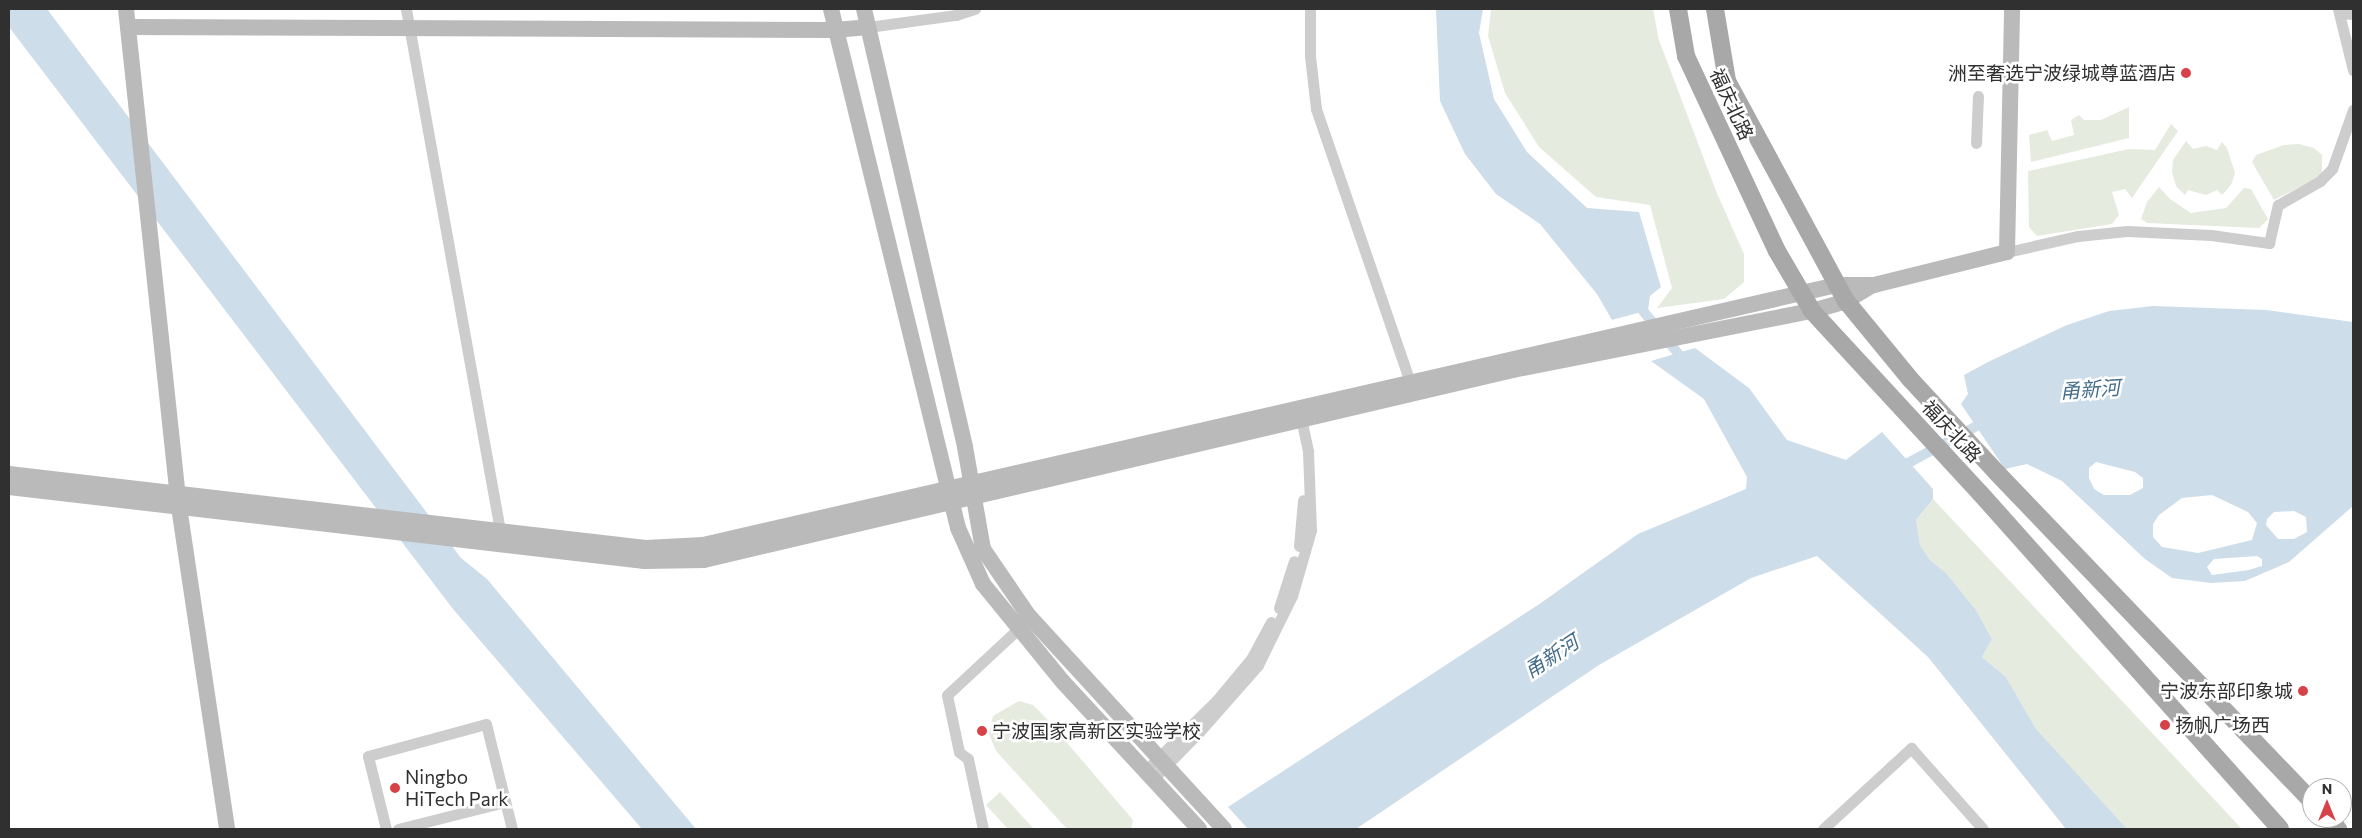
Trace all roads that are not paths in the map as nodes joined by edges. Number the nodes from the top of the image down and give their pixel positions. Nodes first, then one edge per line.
1 (126, 9) edge
2 (406, 9) edge
3 (831, 9) edge
4 (864, 9) edge
5 (976, 9) edge
6 (1310, 9) edge
7 (1678, 9) edge
8 (1715, 9) edge
9 (2012, 9) edge
10 (2338, 11) edge
11 (2353, 14) edge
12 (128, 27) junction
13 (868, 27) junction
14 (410, 28) junction
15 (835, 30) junction
16 (2353, 70) edge
17 (1978, 96) dead end
18 (2353, 110) edge
19 (1976, 142) dead end
20 (2007, 252) junction
21 (1836, 285) junction
22 (1874, 285) junction
23 (1799, 293) junction
24 (1846, 301) junction
25 (1812, 311) junction
26 (1412, 388) junction
27 (1298, 415) junction
28 (9, 474) edge
29 (9, 487) edge
30 (973, 490) junction
31 (951, 495) junction
32 (179, 500) junction
33 (501, 538) junction
34 (1019, 628) junction
35 (1162, 762) junction
36 (1149, 775) junction
37 (2302, 792) edge
38 (505, 802) junction
39 (1195, 826) edge
40 (227, 829) edge
41 (386, 829) edge
42 (398, 829) edge
43 (512, 829) edge
44 (984, 829) edge
45 (1224, 829) edge
46 (1823, 829) edge
47 (1983, 829) edge
48 (2280, 829) edge

1 - 12 main road
2 - 14 street
3 - 15 main road
4 - 13 main road
5 - 13 street
6 - 26 street
7 - 23 main road, 福庆北路
8 - 21 main road, 福庆北路
9 - 20 main road
10 - 11 street
10 - 16 street
12 - 14 main road
12 - 32 main road
13 - 15 main road
13 - 30 main road
14 - 15 main road
14 - 33 street
15 - 31 main road
17 - 19 street
18 - 20 street
20 - 22 main road
21 - 22 main road
21 - 23 main road
21 - 24 main road, 福庆北路
22 - 24 main road
23 - 25 main road, 福庆北路
23 - 26 main road
24 - 25 main road
24 - 37 main road, 福庆北路
25 - 26 main road
25 - 48 main road, 福庆北路
26 - 27 main road
27 - 30 main road
27 - 35 street
28 - 32 main road
29 - 32 main road
30 - 31 main road
30 - 35 main road
31 - 33 main road
31 - 34 main road
32 - 33 main road
32 - 40 main road
34 - 36 main road
34 - 44 street
35 - 36 street
35 - 45 main road
36 - 39 main road
38 - 41 street
38 - 42 street
38 - 43 street
46 - 47 street

